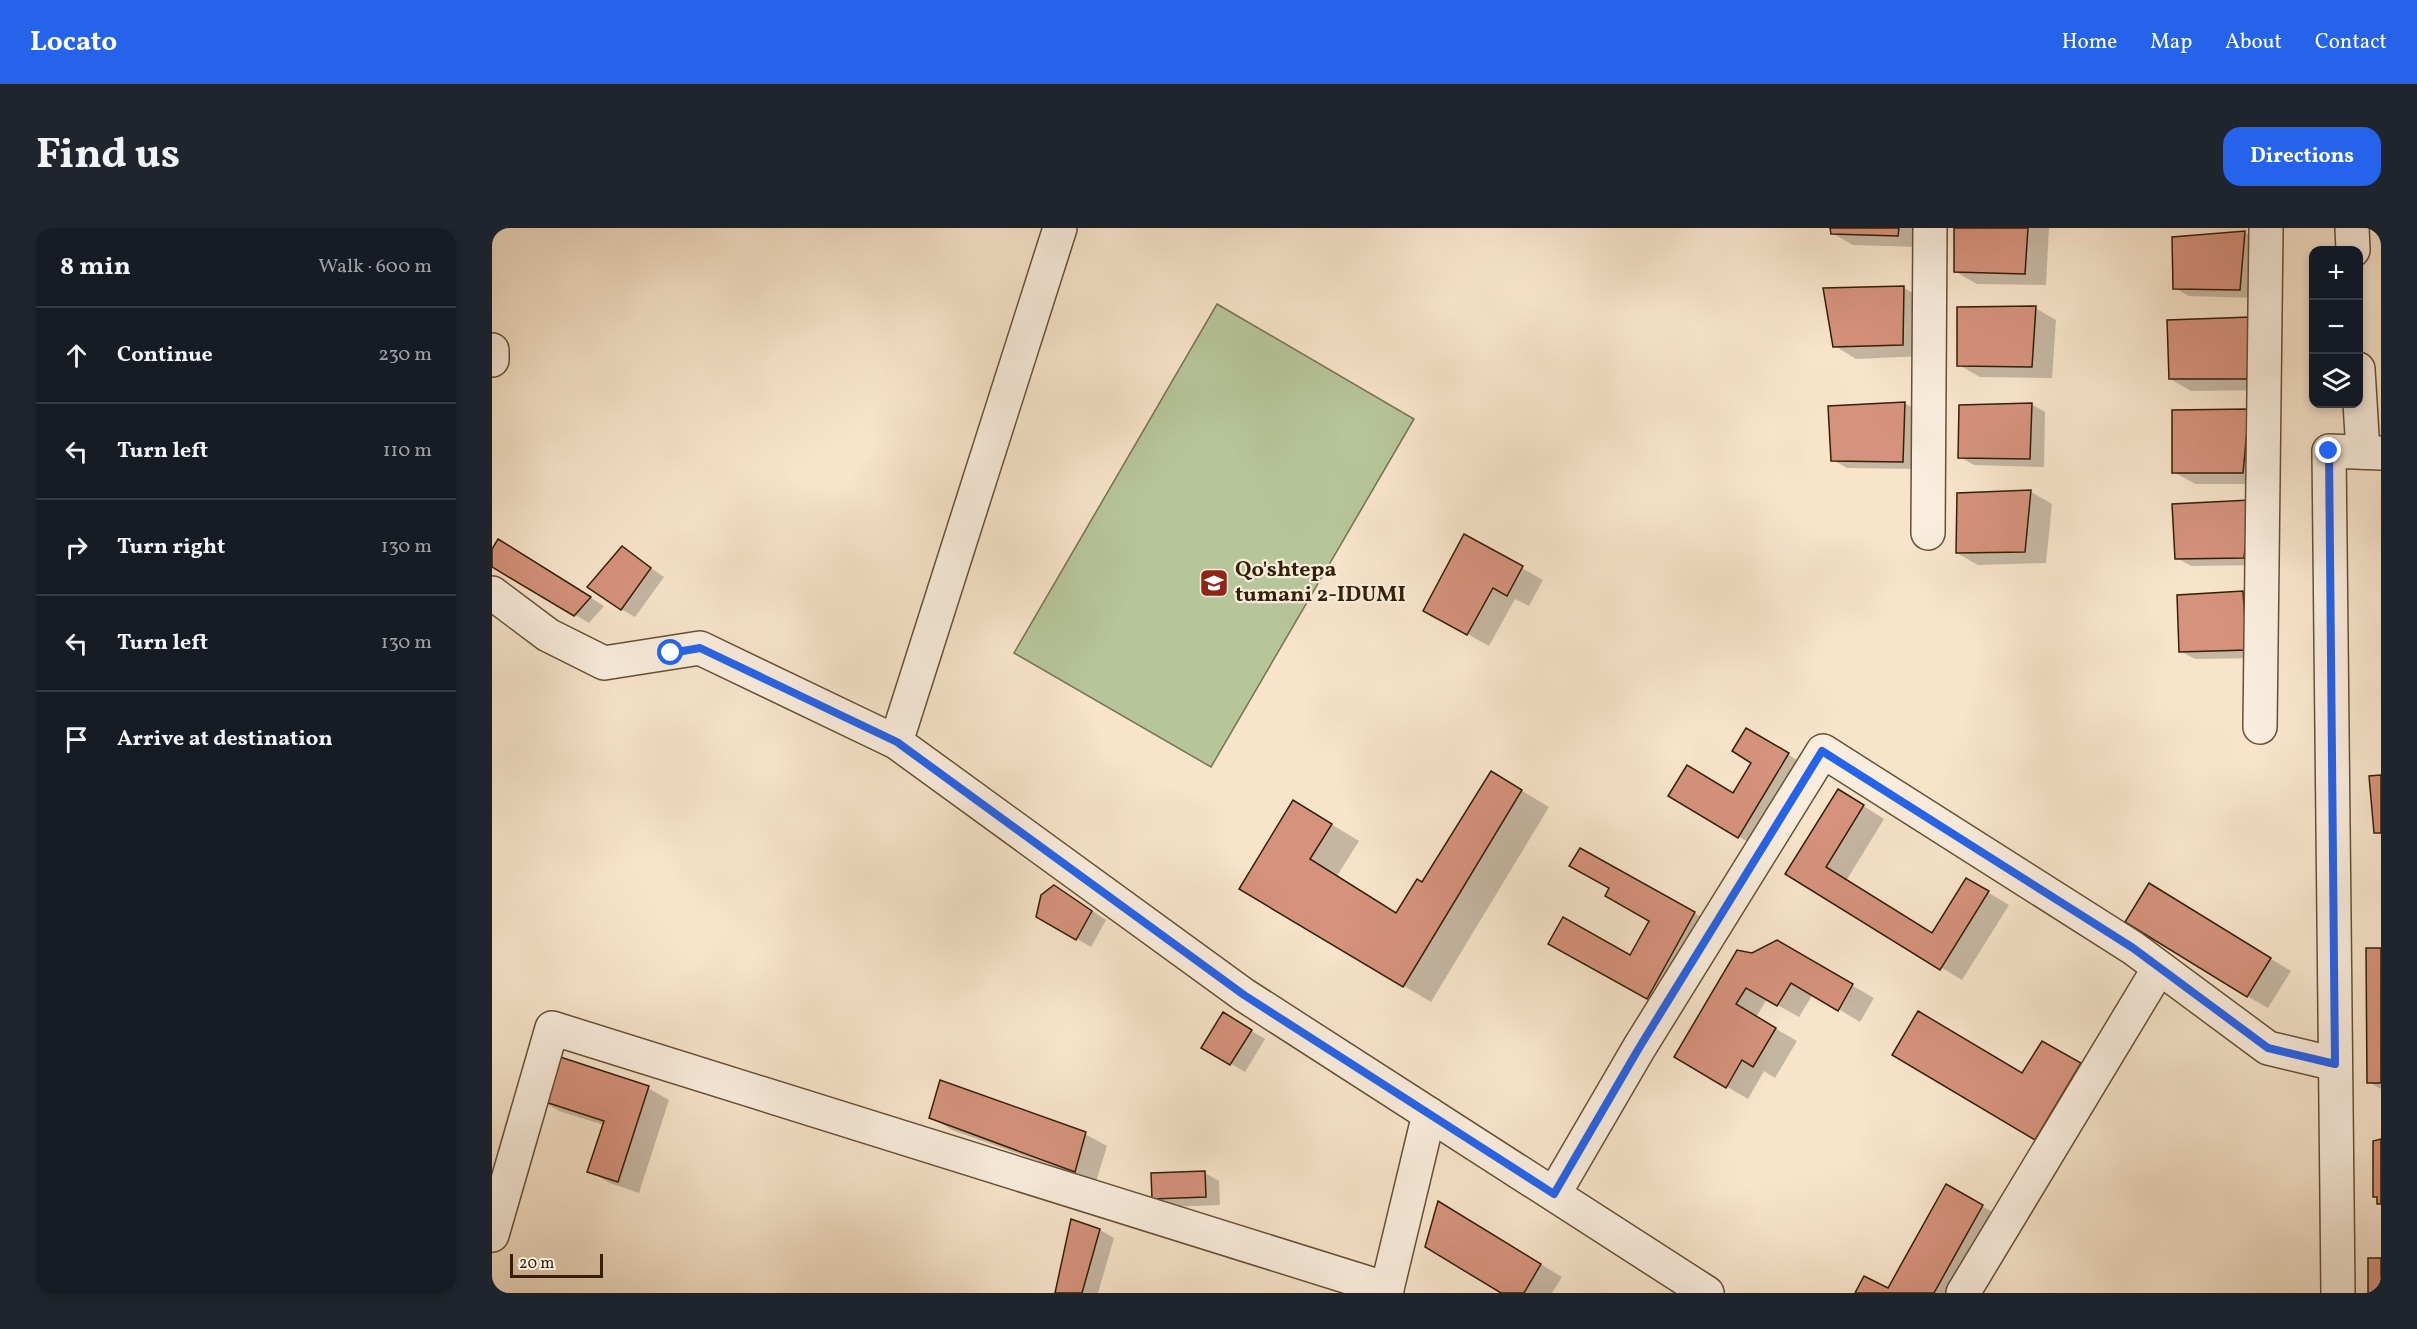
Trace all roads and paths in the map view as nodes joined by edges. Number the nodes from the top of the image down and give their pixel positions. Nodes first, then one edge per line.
1 (1060, 228) edge
2 (1930, 228) edge
3 (2266, 228) edge
4 (2352, 228) edge
5 (2353, 246) edge
6 (492, 350) edge
7 (492, 360) edge
8 (2363, 399) edge
9 (2372, 452) edge
10 (1928, 533) dead end
11 (492, 593) edge
12 (2260, 727) dead end
13 (897, 742) junction
14 (2159, 968) junction
15 (2335, 1064) junction
16 (1429, 1114) junction
17 (1554, 1194) junction
18 (492, 1235) edge
19 (1387, 1291) edge
20 (1707, 1293) edge
21 (1963, 1293) edge
22 (2338, 1293) edge

1 - 13 street
2 - 10 street
3 - 12 street
4 - 5 street
6 - 7 street
8 - 9 street
9 - 15 street
11 - 13 street
13 - 16 street
14 - 15 street
14 - 17 street
14 - 21 street
15 - 22 street
16 - 17 street
16 - 19 street
17 - 20 street
18 - 19 street

